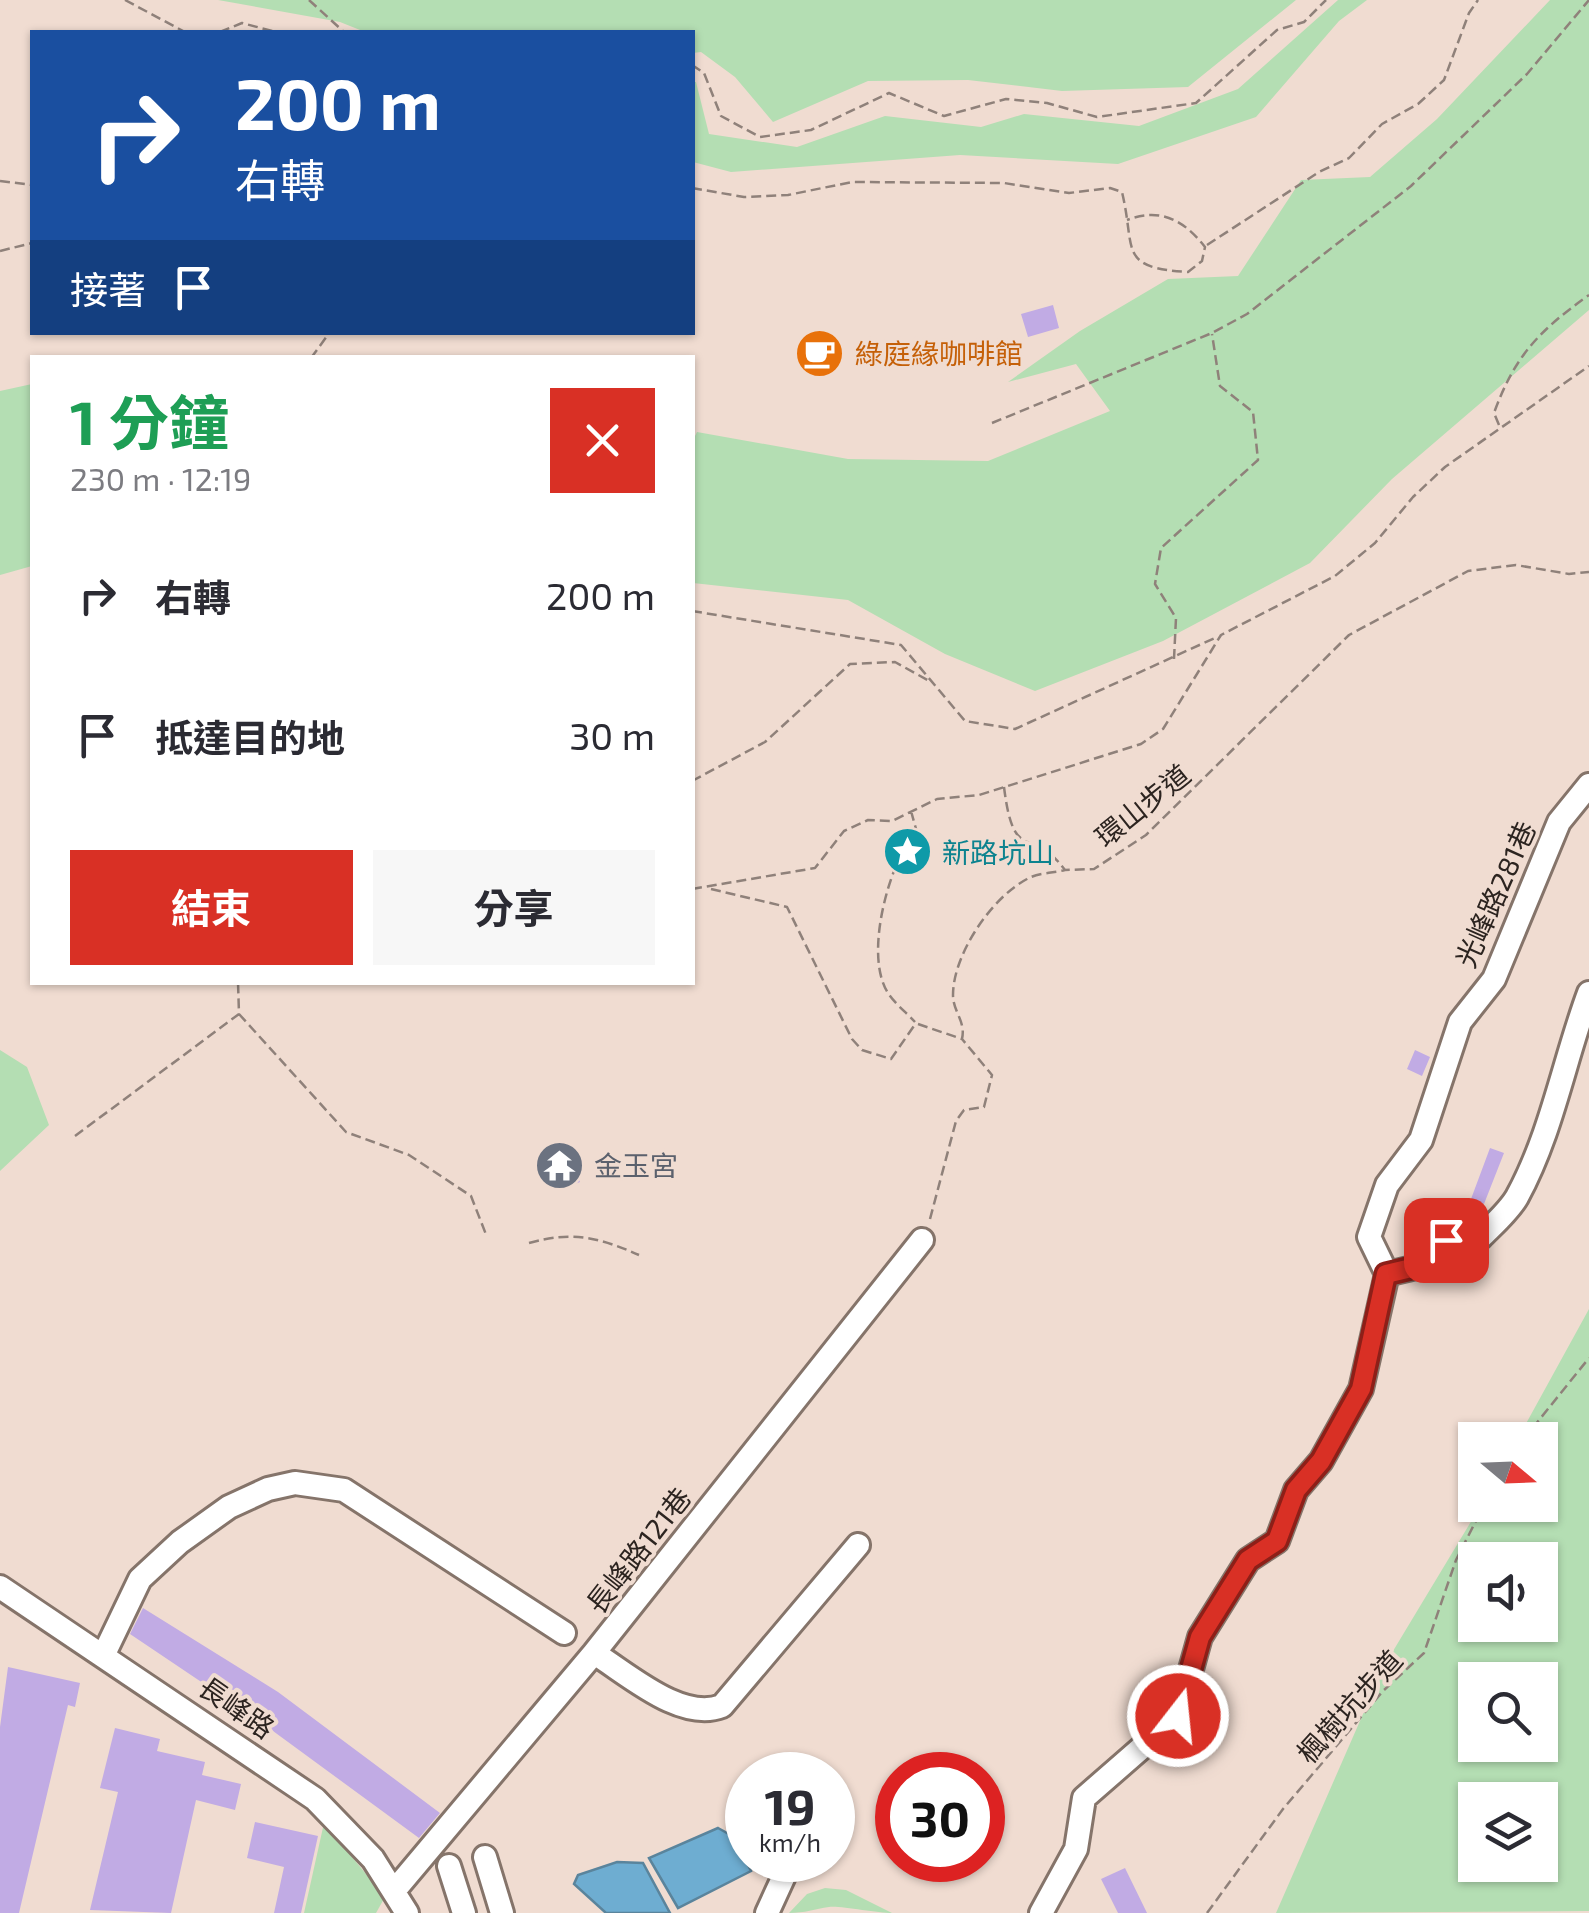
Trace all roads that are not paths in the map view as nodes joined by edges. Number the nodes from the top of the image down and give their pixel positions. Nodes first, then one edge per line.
1 (1589, 785) edge
2 (1589, 993) edge
3 (922, 1240) road end
4 (1386, 1274) junction
5 (858, 1545) dead end
6 (0, 1586) edge
7 (564, 1633) dead end
8 (104, 1654) junction
9 (594, 1654) junction
10 (485, 1857) dead end
11 (449, 1866) dead end
12 (781, 1882) edge
13 (394, 1891) junction
14 (407, 1913) edge
15 (464, 1913) edge
16 (502, 1913) edge
17 (767, 1913) edge
18 (1040, 1913) edge

1 - 4 street, 光峰路281巷
2 - 4 street
3 - 9 street, 長峰路121巷
4 - 18 street, 光峰路281巷
5 - 9 street
6 - 8 street, 長峰路
7 - 8 street
8 - 13 street, 長峰路
9 - 13 street, 長峰路121巷
10 - 16 street
11 - 15 street
12 - 17 street
13 - 14 street, 長峰路

